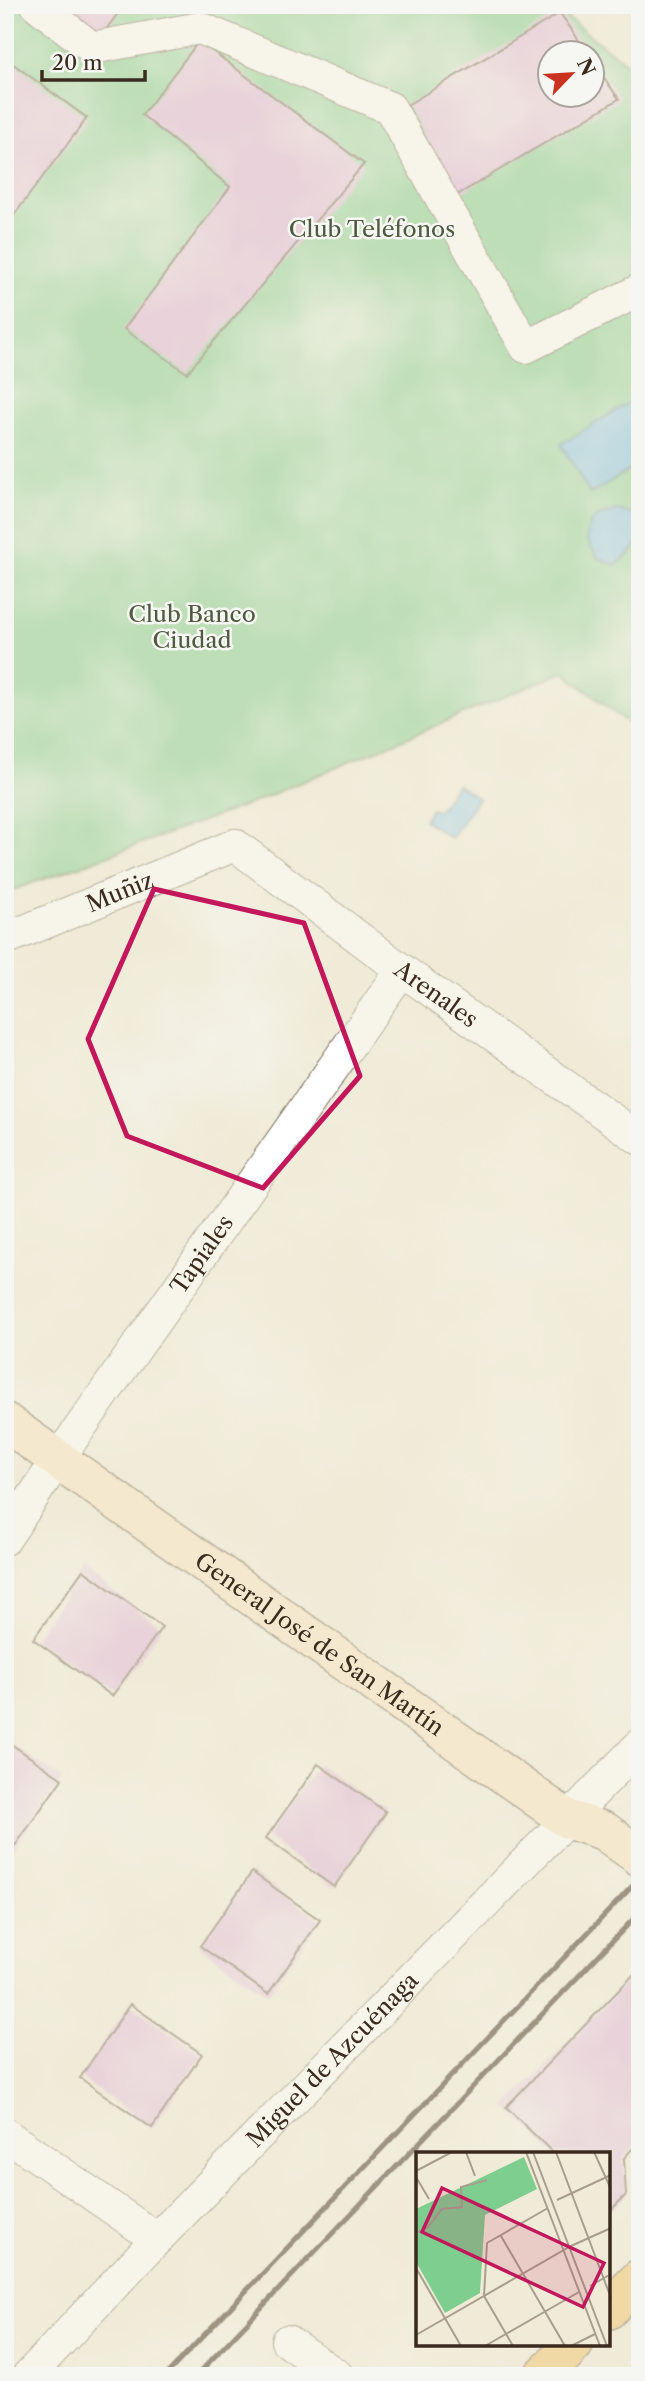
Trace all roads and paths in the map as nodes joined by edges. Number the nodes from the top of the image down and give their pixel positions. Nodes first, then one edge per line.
1 (37, 5) edge
2 (640, 290) edge
3 (235, 845) joint
4 (5, 939) edge
5 (402, 970) junction
6 (640, 1139) edge
7 (5, 1422) edge
8 (58, 1459) junction
9 (5, 1539) edge
10 (640, 1745) edge
11 (567, 1819) junction
12 (640, 1857) edge
13 (5, 2134) edge
14 (158, 2239) junction
15 (640, 2278) edge
16 (610, 2308) edge
17 (287, 2341) dead end
18 (572, 2346) edge
19 (29, 2376) edge
20 (338, 2376) edge
21 (543, 2376) edge

1 - 2 street
3 - 4 street, Muñiz
3 - 5 street, Arenales
5 - 6 street, Arenales
5 - 8 street, Tapiales
7 - 8 street, General José de San Martín
8 - 9 street, Tapiales
8 - 11 street, General José de San Martín
10 - 11 street, Miguel de Azcuénaga
11 - 12 street, General José de San Martín
11 - 14 street, Miguel de Azcuénaga
13 - 14 street
14 - 19 street, Miguel de Azcuénaga
15 - 16 main road
17 - 20 street
18 - 21 main road

